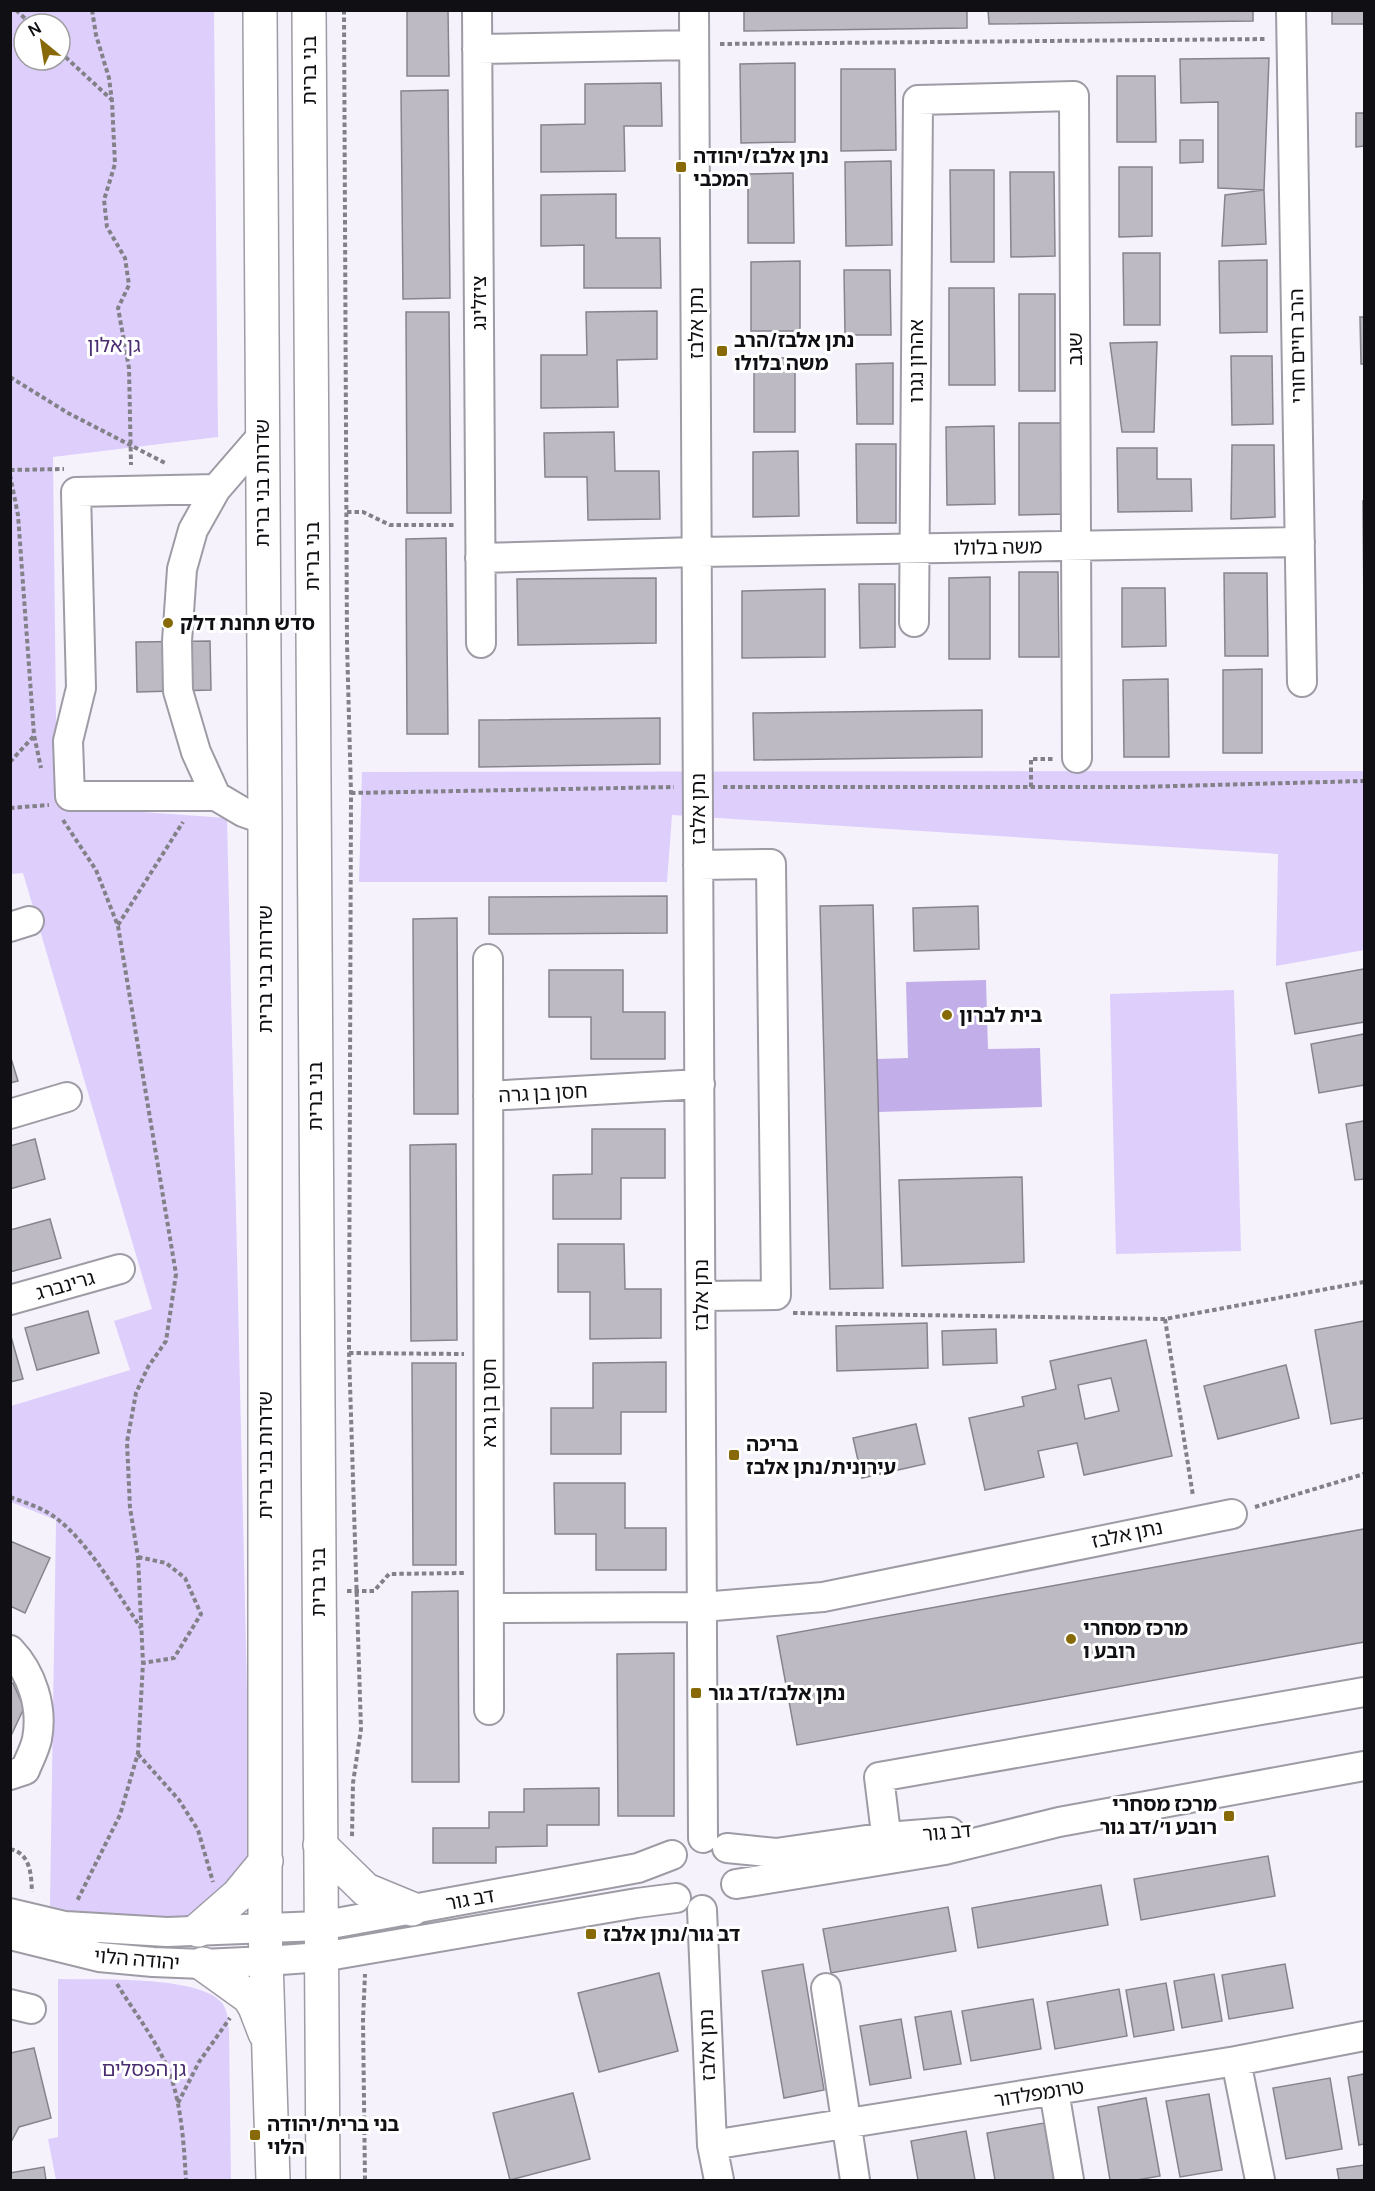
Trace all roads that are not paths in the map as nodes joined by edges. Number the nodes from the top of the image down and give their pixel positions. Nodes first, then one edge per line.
1 (260, 10) edge
2 (309, 10) edge
3 (477, 10) edge
4 (694, 10) edge
5 (1291, 10) edge
6 (694, 45) junction
7 (477, 49) junction
8 (918, 100) joint
9 (261, 436) junction
10 (216, 489) junction
11 (1300, 542) junction
12 (1077, 546) junction
13 (915, 549) junction
14 (697, 552) junction
15 (480, 558) junction
16 (914, 622) dead end
17 (481, 643) dead end
18 (1302, 682) dead end
19 (1077, 758) road end
20 (208, 796) junction
21 (265, 820) junction
22 (698, 865) junction
23 (488, 959) dead end
24 (699, 1084) junction
25 (488, 1096) junction
26 (67, 1097) dead end
27 (10, 1114) edge
28 (120, 1269) dead end
29 (701, 1296) junction
30 (10, 1300) edge
31 (1232, 1514) road end
32 (702, 1607) junction
33 (489, 1608) junction
34 (10, 1650) edge
35 (1365, 1692) edge
36 (489, 1710) dead end
37 (1365, 1766) edge
38 (10, 1775) edge
39 (336, 1843) junction
40 (715, 1843) junction
41 (888, 1848) junction
42 (672, 1855) junction
43 (266, 1861) junction
44 (736, 1884) junction
45 (689, 1904) junction
46 (412, 1909) junction
47 (16, 1922) edge
48 (265, 1927) junction
49 (198, 1930) junction
50 (321, 1941) junction
51 (267, 1961) junction
52 (202, 1964) junction
53 (826, 1988) dead end
54 (1365, 2036) edge
55 (269, 2045) junction
56 (1236, 2061) junction
57 (1054, 2091) junction
58 (846, 2124) junction
59 (712, 2145) junction
60 (273, 2181) edge
61 (323, 2181) edge
62 (719, 2181) edge
63 (855, 2181) edge
64 (1069, 2181) edge
65 (1260, 2181) edge

1 - 9 main road, שדרות בני ברית
2 - 39 main road, בני ברית
3 - 7 street, ציזלינג
4 - 6 street, נתן אלבז
5 - 11 street, הרב חיים חורי
6 - 7 street
6 - 14 street, נתן אלבז
7 - 15 street, ציזלינג
8 - 12 street, שגב
8 - 13 street, אהרון נגרו
9 - 10 street
9 - 21 main road, שדרות בני ברית
10 - 20 street
10 - 20 street
11 - 12 street, משה בלולו
11 - 18 street, הרב חיים חורי
12 - 13 street, משה בלולו
12 - 19 street, שגב
13 - 14 street, משה בלולו
13 - 16 street, אהרון נגרו
14 - 15 street
14 - 22 street, נתן אלבז
15 - 17 street, ציזלינג
20 - 21 street
21 - 43 main road, שדרות בני ברית
22 - 24 street, נתן אלבז
22 - 29 street
23 - 25 street, חסן בן גרה
24 - 25 street, חסן בן גרה
24 - 29 street, נתן אלבז
25 - 33 street, חסן בן גרא
26 - 27 street
28 - 30 street, גרינברג
29 - 32 street, נתן אלבז
31 - 32 street, נתן אלבז
32 - 33 street, נתן אלבז
32 - 40 street, נתן אלבז
33 - 36 street, חסן בן גרא
34 - 38 street
35 - 41 street
37 - 41 street, דב גור
39 - 46 main road
39 - 50 main road, בני ברית
40 - 41 street, דב גור
40 - 42 street
40 - 44 street
41 - 44 street, דב גור
42 - 45 street
42 - 46 street, דב גור
43 - 48 main road, שדרות בני ברית
43 - 49 main road
44 - 45 street
45 - 50 street, דב גור
45 - 59 street, נתן אלבז
46 - 50 street, דב גור
47 - 49 street, יהודה הלוי
47 - 52 street, יהודה הלוי
48 - 49 street, יהודה הלוי
48 - 50 street, דב גור
48 - 51 main road
50 - 51 street, דב גור
50 - 61 main road, בני ברית
51 - 52 street, יהודה הלוי
51 - 55 main road
52 - 55 main road
53 - 58 street
54 - 56 street, טרומפלדור
55 - 60 main road
56 - 57 street, טרומפלדור
56 - 65 street
57 - 58 street, טרומפלדור
57 - 64 street
58 - 59 street, טרומפלדור
58 - 63 street
59 - 62 street, נתן אלבז

